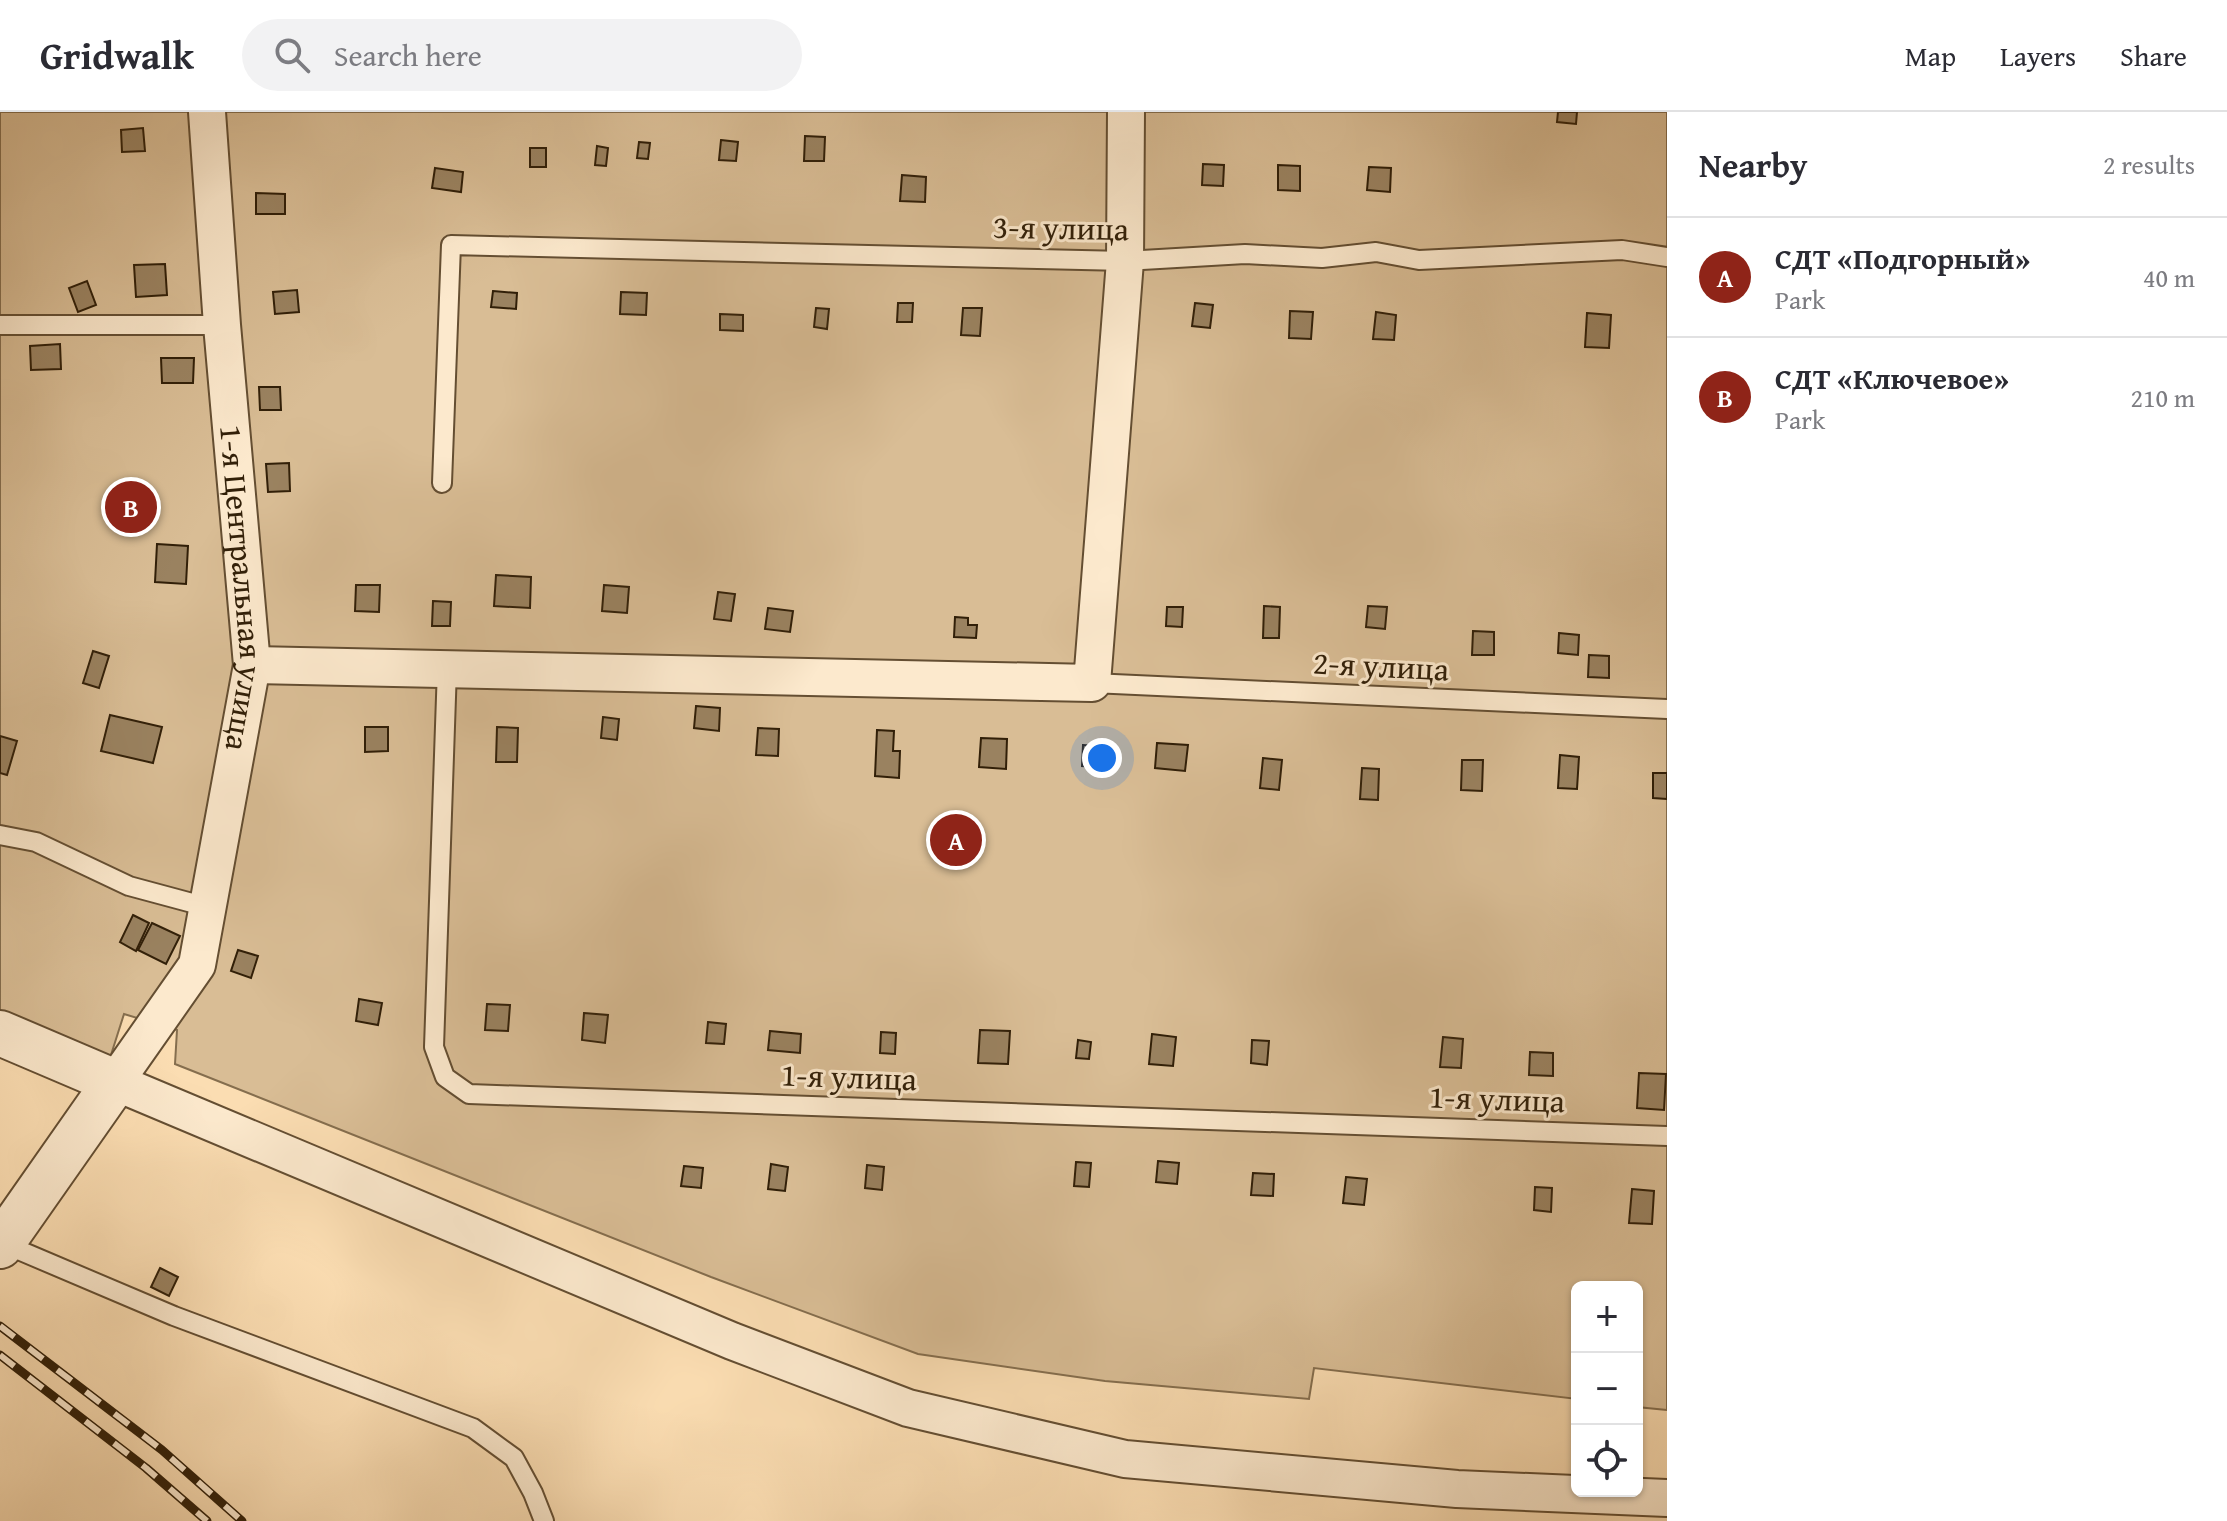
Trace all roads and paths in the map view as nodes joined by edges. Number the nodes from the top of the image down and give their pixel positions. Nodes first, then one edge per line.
1 (207, 112) edge
2 (1126, 112) edge
3 (1667, 257) edge
4 (1125, 261) junction
5 (0, 325) edge
6 (222, 325) junction
7 (442, 483) dead end
8 (252, 665) junction
9 (447, 668) junction
10 (1092, 683) junction
11 (1667, 709) edge
12 (0, 835) edge
13 (207, 907) junction
14 (0, 1033) edge
15 (115, 1082) junction
16 (1667, 1136) edge
17 (1, 1244) edge
18 (1667, 1498) edge
19 (544, 1521) edge

1 - 6 street, 1-я Центральная улица
2 - 4 street
3 - 4 lane, 3-я улица
4 - 7 lane, 3-я улица
4 - 10 street
5 - 6 lane
6 - 8 street, 1-я Центральная улица
8 - 9 street
8 - 13 street, 1-я Центральная улица
9 - 10 street
9 - 16 lane, 1-я улица
10 - 11 lane, 2-я улица
12 - 13 lane
13 - 15 street, 1-я Центральная улица
14 - 15 street
15 - 17 street
15 - 18 street
17 - 19 lane

